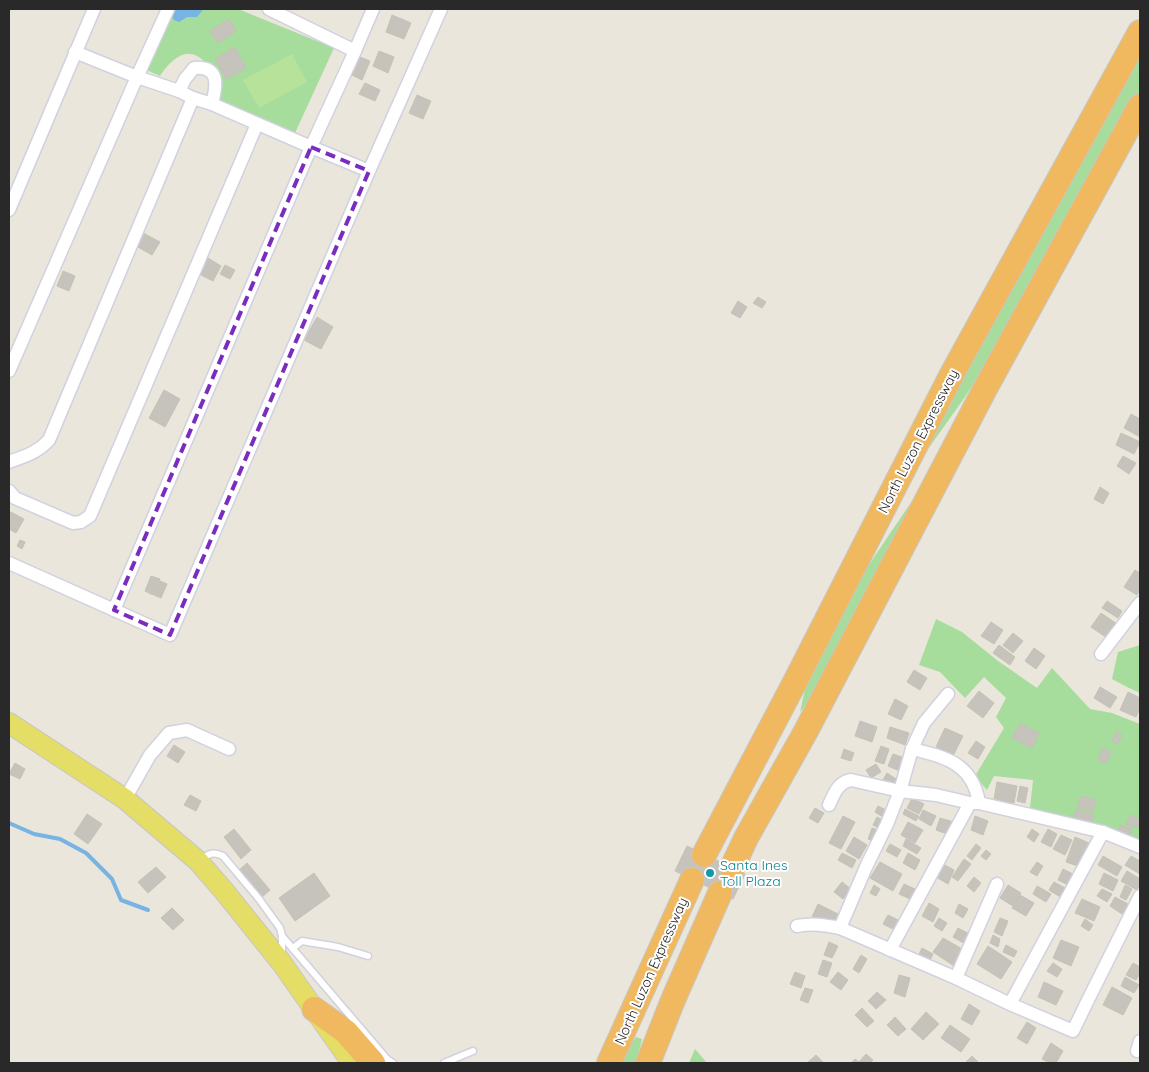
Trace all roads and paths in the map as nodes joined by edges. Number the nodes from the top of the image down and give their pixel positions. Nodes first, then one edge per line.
1 (94, 9) edge
2 (168, 9) edge
3 (269, 9) edge
4 (373, 9) edge
5 (441, 9) edge
6 (1140, 32) edge
7 (356, 51) junction
8 (75, 52) junction
9 (137, 77) junction
10 (179, 91) junction
11 (192, 98) junction
12 (212, 104) junction
13 (1140, 106) edge
14 (257, 124) junction
15 (311, 147) junction
16 (369, 171) junction
17 (9, 210) edge
18 (9, 371) edge
19 (9, 462) edge
20 (9, 491) edge
21 (9, 563) edge
22 (1140, 603) edge
23 (114, 610) junction
24 (1101, 654) dead end
25 (948, 694) dead end
26 (9, 723) edge
27 (229, 749) dead end
28 (912, 749) junction
29 (900, 791) junction
30 (124, 799) junction
31 (975, 803) junction
32 (829, 805) dead end
33 (1103, 832) junction
34 (1140, 847) edge
35 (704, 854) dead end
36 (198, 862) junction
37 (732, 868) dead end
38 (692, 880) dead end
39 (997, 884) dead end
40 (720, 893) dead end
41 (1140, 896) edge
42 (797, 926) dead end
43 (840, 928) junction
44 (282, 936) junction
45 (890, 950) junction
46 (287, 955) junction
47 (368, 956) dead end
48 (956, 978) junction
49 (1010, 1004) junction
50 (314, 1009) junction
51 (473, 1051) dead end
52 (352, 1063) edge
53 (373, 1063) edge
54 (393, 1063) edge
55 (444, 1063) edge
56 (609, 1063) edge
57 (648, 1063) edge

1 - 8 street
2 - 9 street
3 - 7 street
4 - 7 street
5 - 16 street
6 - 35 highway, North Luzon Expressway
7 - 15 street
8 - 9 street
8 - 17 street
9 - 10 street
9 - 18 street
10 - 11 street
10 - 12 street
11 - 12 street
11 - 19 street
12 - 14 street
13 - 37 highway
14 - 15 street
14 - 20 street
15 - 16 street
15 - 23 street
16 - 23 street
21 - 23 street
22 - 24 street
25 - 28 street
26 - 30 main road
27 - 30 street
28 - 29 street
28 - 31 street
29 - 31 street
29 - 32 street
29 - 43 street
30 - 36 main road
31 - 33 street
31 - 45 street
33 - 34 street
33 - 49 street
36 - 44 lane
36 - 46 main road
38 - 56 highway, North Luzon Expressway
39 - 48 street
40 - 57 highway
41 - 49 street
42 - 43 street
43 - 45 street
44 - 46 lane
44 - 46 lane
45 - 48 street
46 - 47 lane
46 - 50 main road
46 - 54 lane
48 - 49 street
50 - 52 main road
50 - 53 highway
51 - 55 lane

